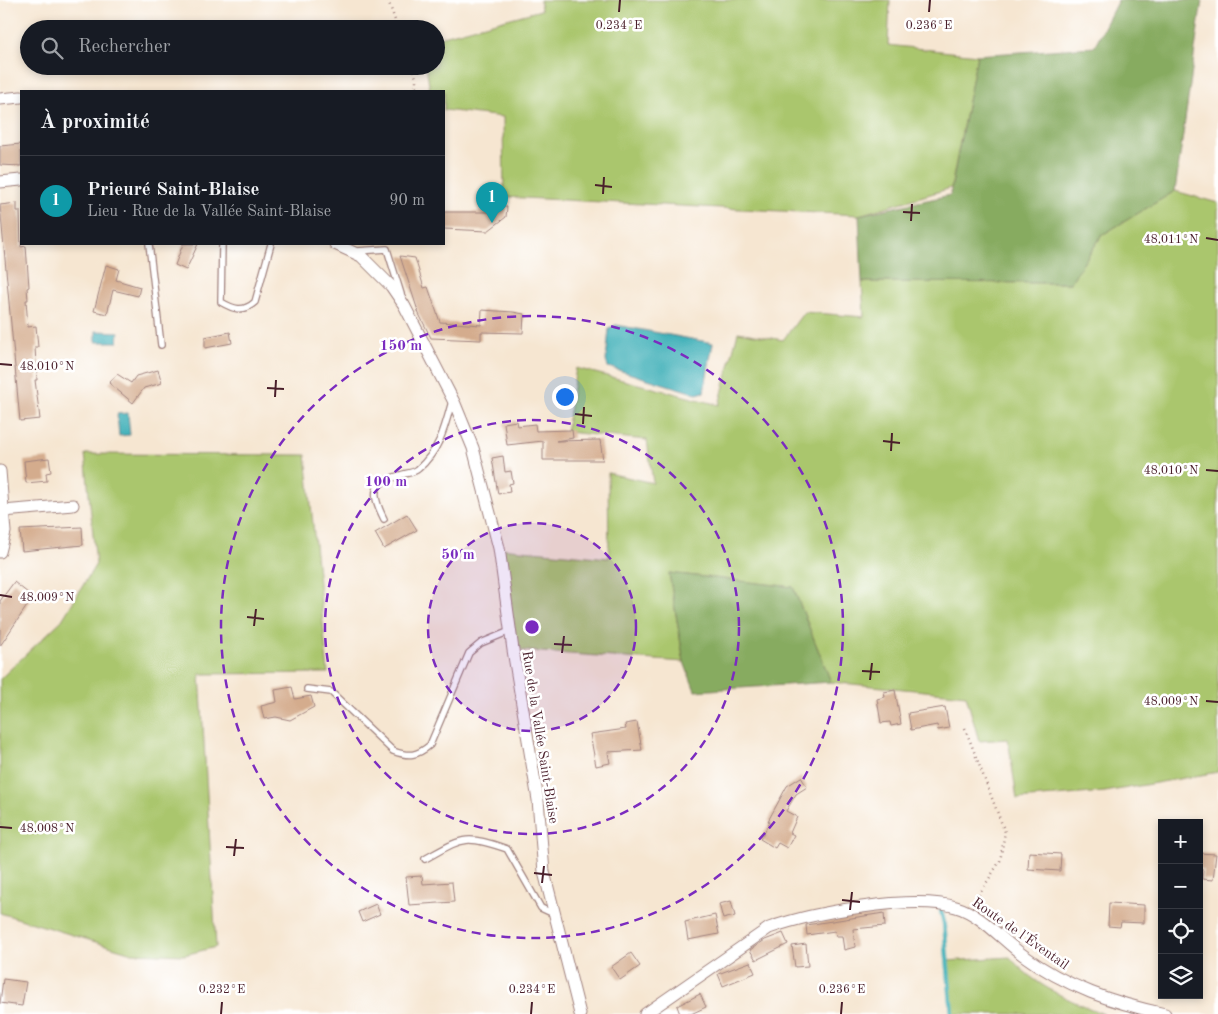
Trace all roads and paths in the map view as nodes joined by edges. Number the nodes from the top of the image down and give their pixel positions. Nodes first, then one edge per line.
1 (388, 0) edge
2 (395, 20) edge
3 (415, 75) edge
4 (416, 90) edge
5 (20, 97) edge
6 (0, 99) edge
7 (20, 180) edge
8 (0, 182) edge
9 (148, 245) edge
10 (222, 245) edge
11 (271, 245) edge
12 (338, 245) edge
13 (355, 252) junction
14 (404, 304) junction
15 (161, 345) dead end
16 (452, 399) junction
17 (0, 471) edge
18 (73, 505) dead end
19 (3, 511) junction
20 (384, 519) dead end
21 (0, 552) edge
22 (510, 631) junction
23 (307, 689) dead end
24 (965, 728) dead end
25 (424, 859) dead end
26 (968, 912) junction
27 (556, 915) junction
28 (580, 1014) edge
29 (645, 1014) edge
30 (1165, 1014) edge

1 - 2 path
3 - 4 path
5 - 6 street
7 - 8 street
9 - 15 lane
10 - 11 lane
12 - 13 street, Rue de la Vallée Saint-Blaise
13 - 14 street, Rue de la Vallée Saint-Blaise
13 - 14 lane
14 - 16 street, Rue de la Vallée Saint-Blaise
16 - 20 lane
16 - 22 street, Rue de la Vallée Saint-Blaise
17 - 19 street
18 - 19 street
19 - 21 street
22 - 23 lane
22 - 27 street, Rue de la Vallée Saint-Blaise
24 - 26 path
25 - 27 lane
26 - 29 street, Route de l'Éventail
26 - 30 street, Route de l'Éventail
27 - 28 street, Rue de la Vallée Saint-Blaise

